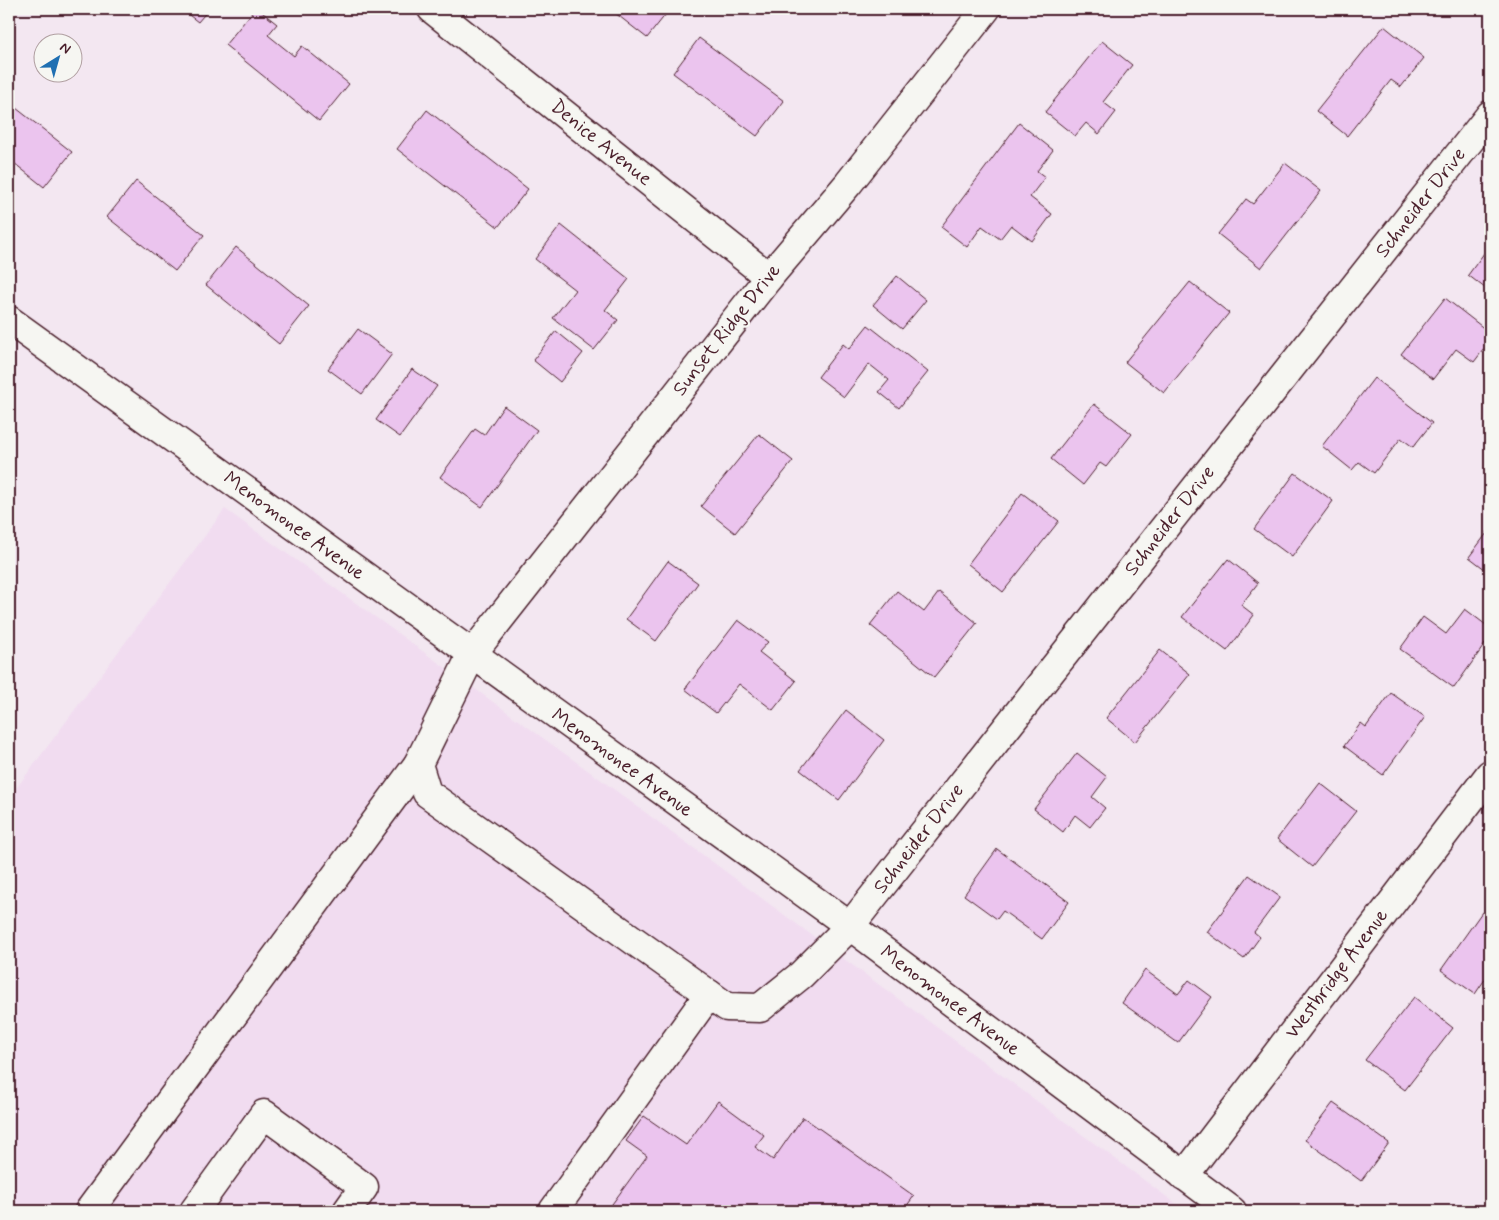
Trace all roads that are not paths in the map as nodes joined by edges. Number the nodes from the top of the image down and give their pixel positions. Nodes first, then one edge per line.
1 (432, 9) edge
2 (986, 9) edge
3 (1490, 115) edge
4 (769, 277) junction
5 (9, 320) edge
6 (472, 654) junction
7 (418, 764) junction
8 (1490, 774) edge
9 (850, 926) junction
10 (709, 994) junction
11 (1184, 1176) junction
12 (89, 1211) edge
13 (194, 1211) edge
14 (346, 1211) edge
15 (553, 1211) edge
16 (1232, 1211) edge

1 - 4 street, Denice Avenue
2 - 4 street, Sunset Ridge Drive
3 - 9 street, Schneider Drive
4 - 6 street, Sunset Ridge Drive
5 - 6 street, Menomonee Avenue
6 - 7 street, Sunset Ridge Drive
6 - 9 street, Menomonee Avenue
7 - 10 street, Schneider Drive
7 - 12 street, Sunset Ridge Drive
8 - 11 street, Westbridge Avenue
9 - 10 street, Schneider Drive
9 - 11 street, Menomonee Avenue
10 - 15 street
11 - 16 street, Menomonee Avenue
13 - 14 street

